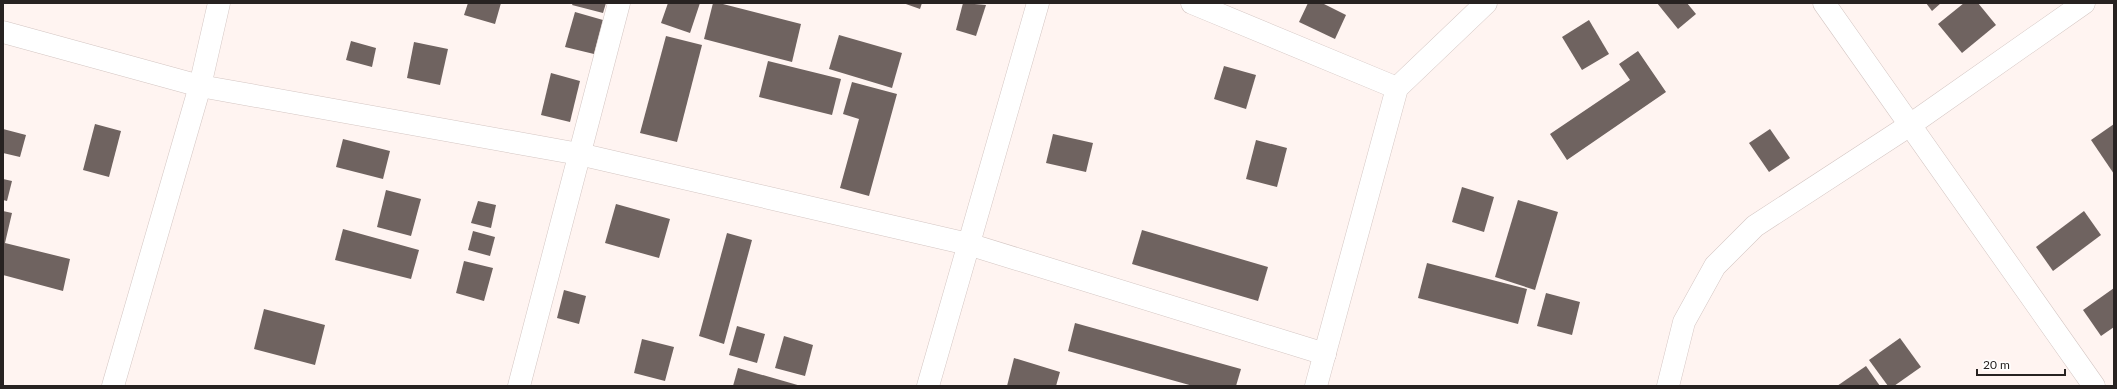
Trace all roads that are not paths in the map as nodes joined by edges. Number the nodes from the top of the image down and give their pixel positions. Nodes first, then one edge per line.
1 (219, 3) edge
2 (619, 3) edge
3 (1038, 3) edge
4 (1192, 3) edge
5 (1486, 3) edge
6 (1824, 3) edge
7 (2084, 3) edge
8 (3, 32) edge
9 (200, 86) junction
10 (1397, 88) junction
11 (1910, 125) junction
12 (579, 154) junction
13 (968, 244) junction
14 (1325, 354) junction
15 (113, 386) edge
16 (519, 386) edge
17 (928, 386) edge
18 (1316, 386) edge
19 (1668, 386) edge
20 (2094, 386) edge

1 - 9 street
2 - 12 street
3 - 13 street
4 - 10 street
5 - 10 street
6 - 11 street
7 - 11 street
8 - 9 street
9 - 12 street
9 - 15 street
10 - 14 street
11 - 19 street
11 - 20 street
12 - 13 street
12 - 16 street
13 - 14 street
13 - 17 street
14 - 18 street

